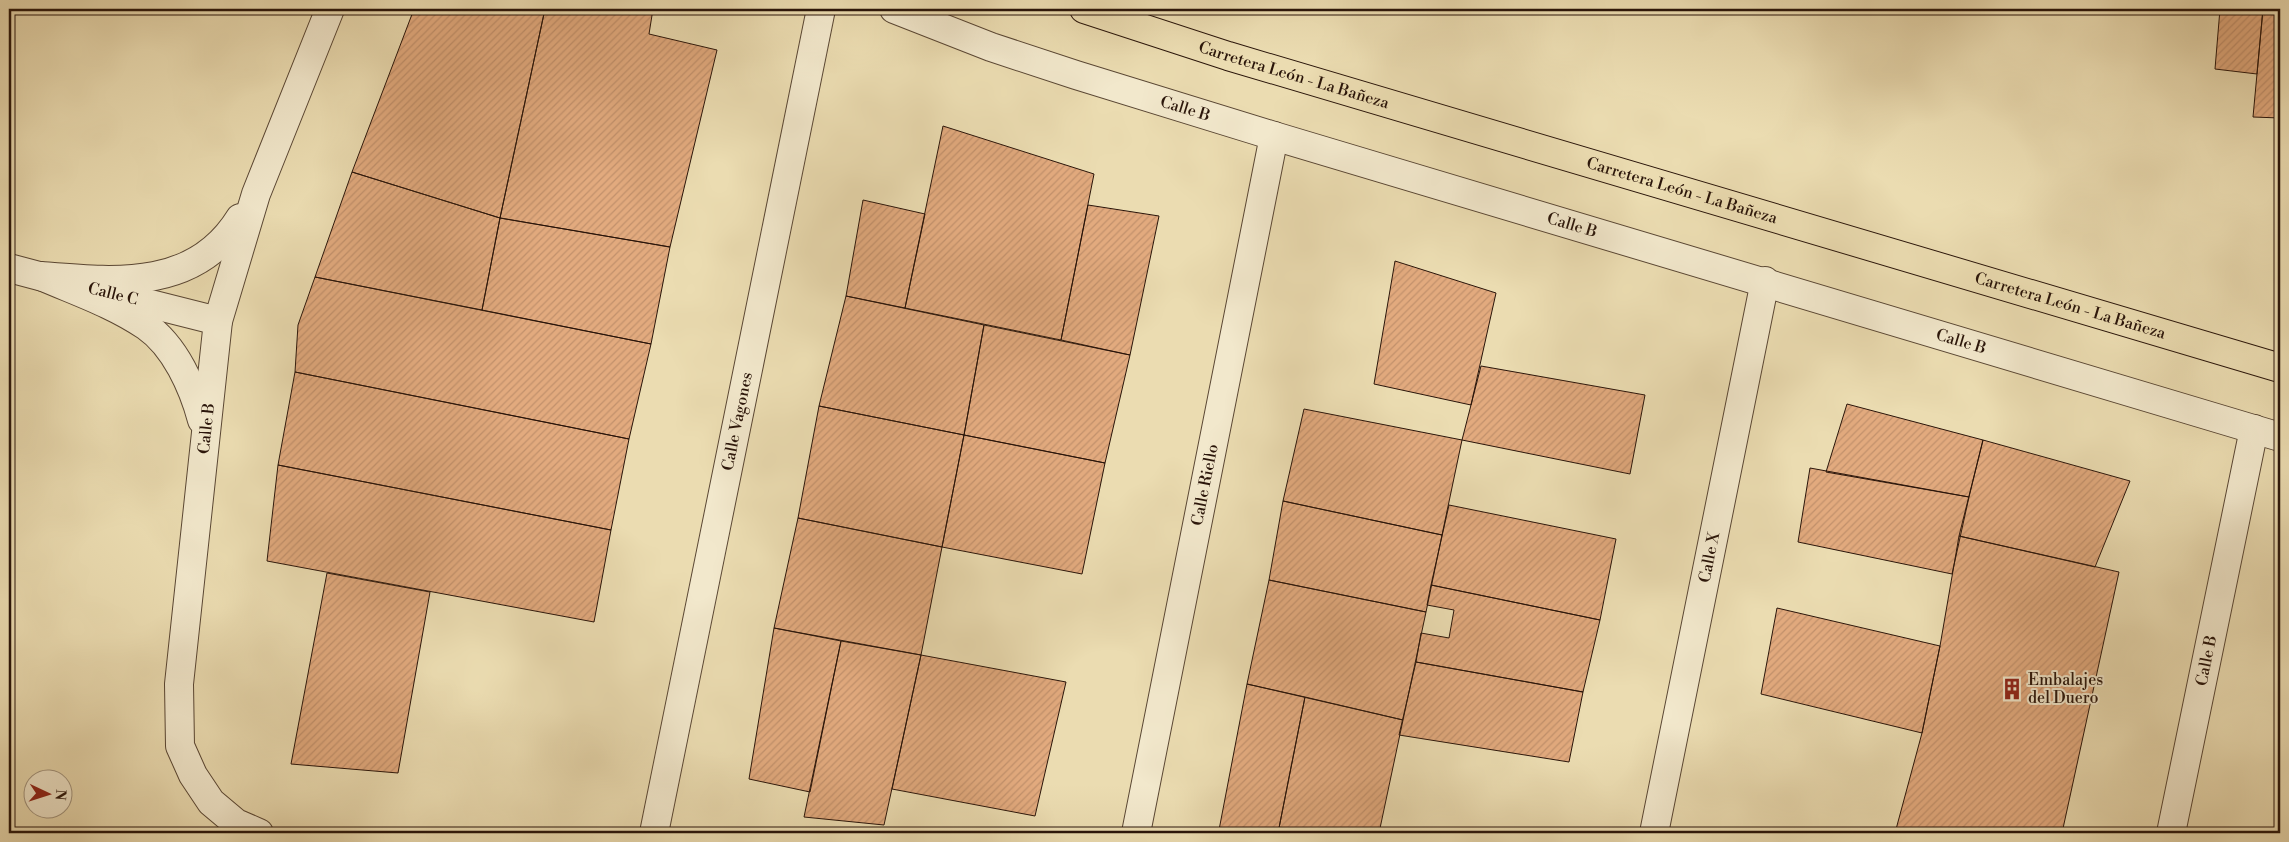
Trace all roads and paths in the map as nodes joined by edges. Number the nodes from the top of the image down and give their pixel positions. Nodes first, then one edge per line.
1 (330, 9) edge
2 (820, 9) edge
3 (894, 9) edge
4 (1084, 9) edge
5 (1274, 136) junction
6 (256, 194) junction
7 (9, 268) edge
8 (41, 276) junction
9 (1765, 281) junction
10 (218, 321) junction
11 (2280, 368) edge
12 (2254, 429) junction
13 (205, 433) junction
14 (2280, 437) edge
15 (259, 833) edge
16 (654, 833) edge
17 (1136, 833) edge
18 (1654, 833) edge
19 (2171, 833) edge

1 - 6 street, Calle B
2 - 16 street, Calle Vagones
3 - 5 street, Calle B
4 - 11 main road, Carretera León - La Bañeza
5 - 9 street, Calle B
5 - 17 street, Calle Riello
6 - 8 street
6 - 10 street, Calle B
7 - 8 street, Calle C
8 - 10 street, Calle C
8 - 13 street
9 - 12 street, Calle B
9 - 18 street, Calle X
10 - 13 street, Calle B
12 - 14 street, Calle B
12 - 19 street, Calle B
13 - 15 street, Calle B

